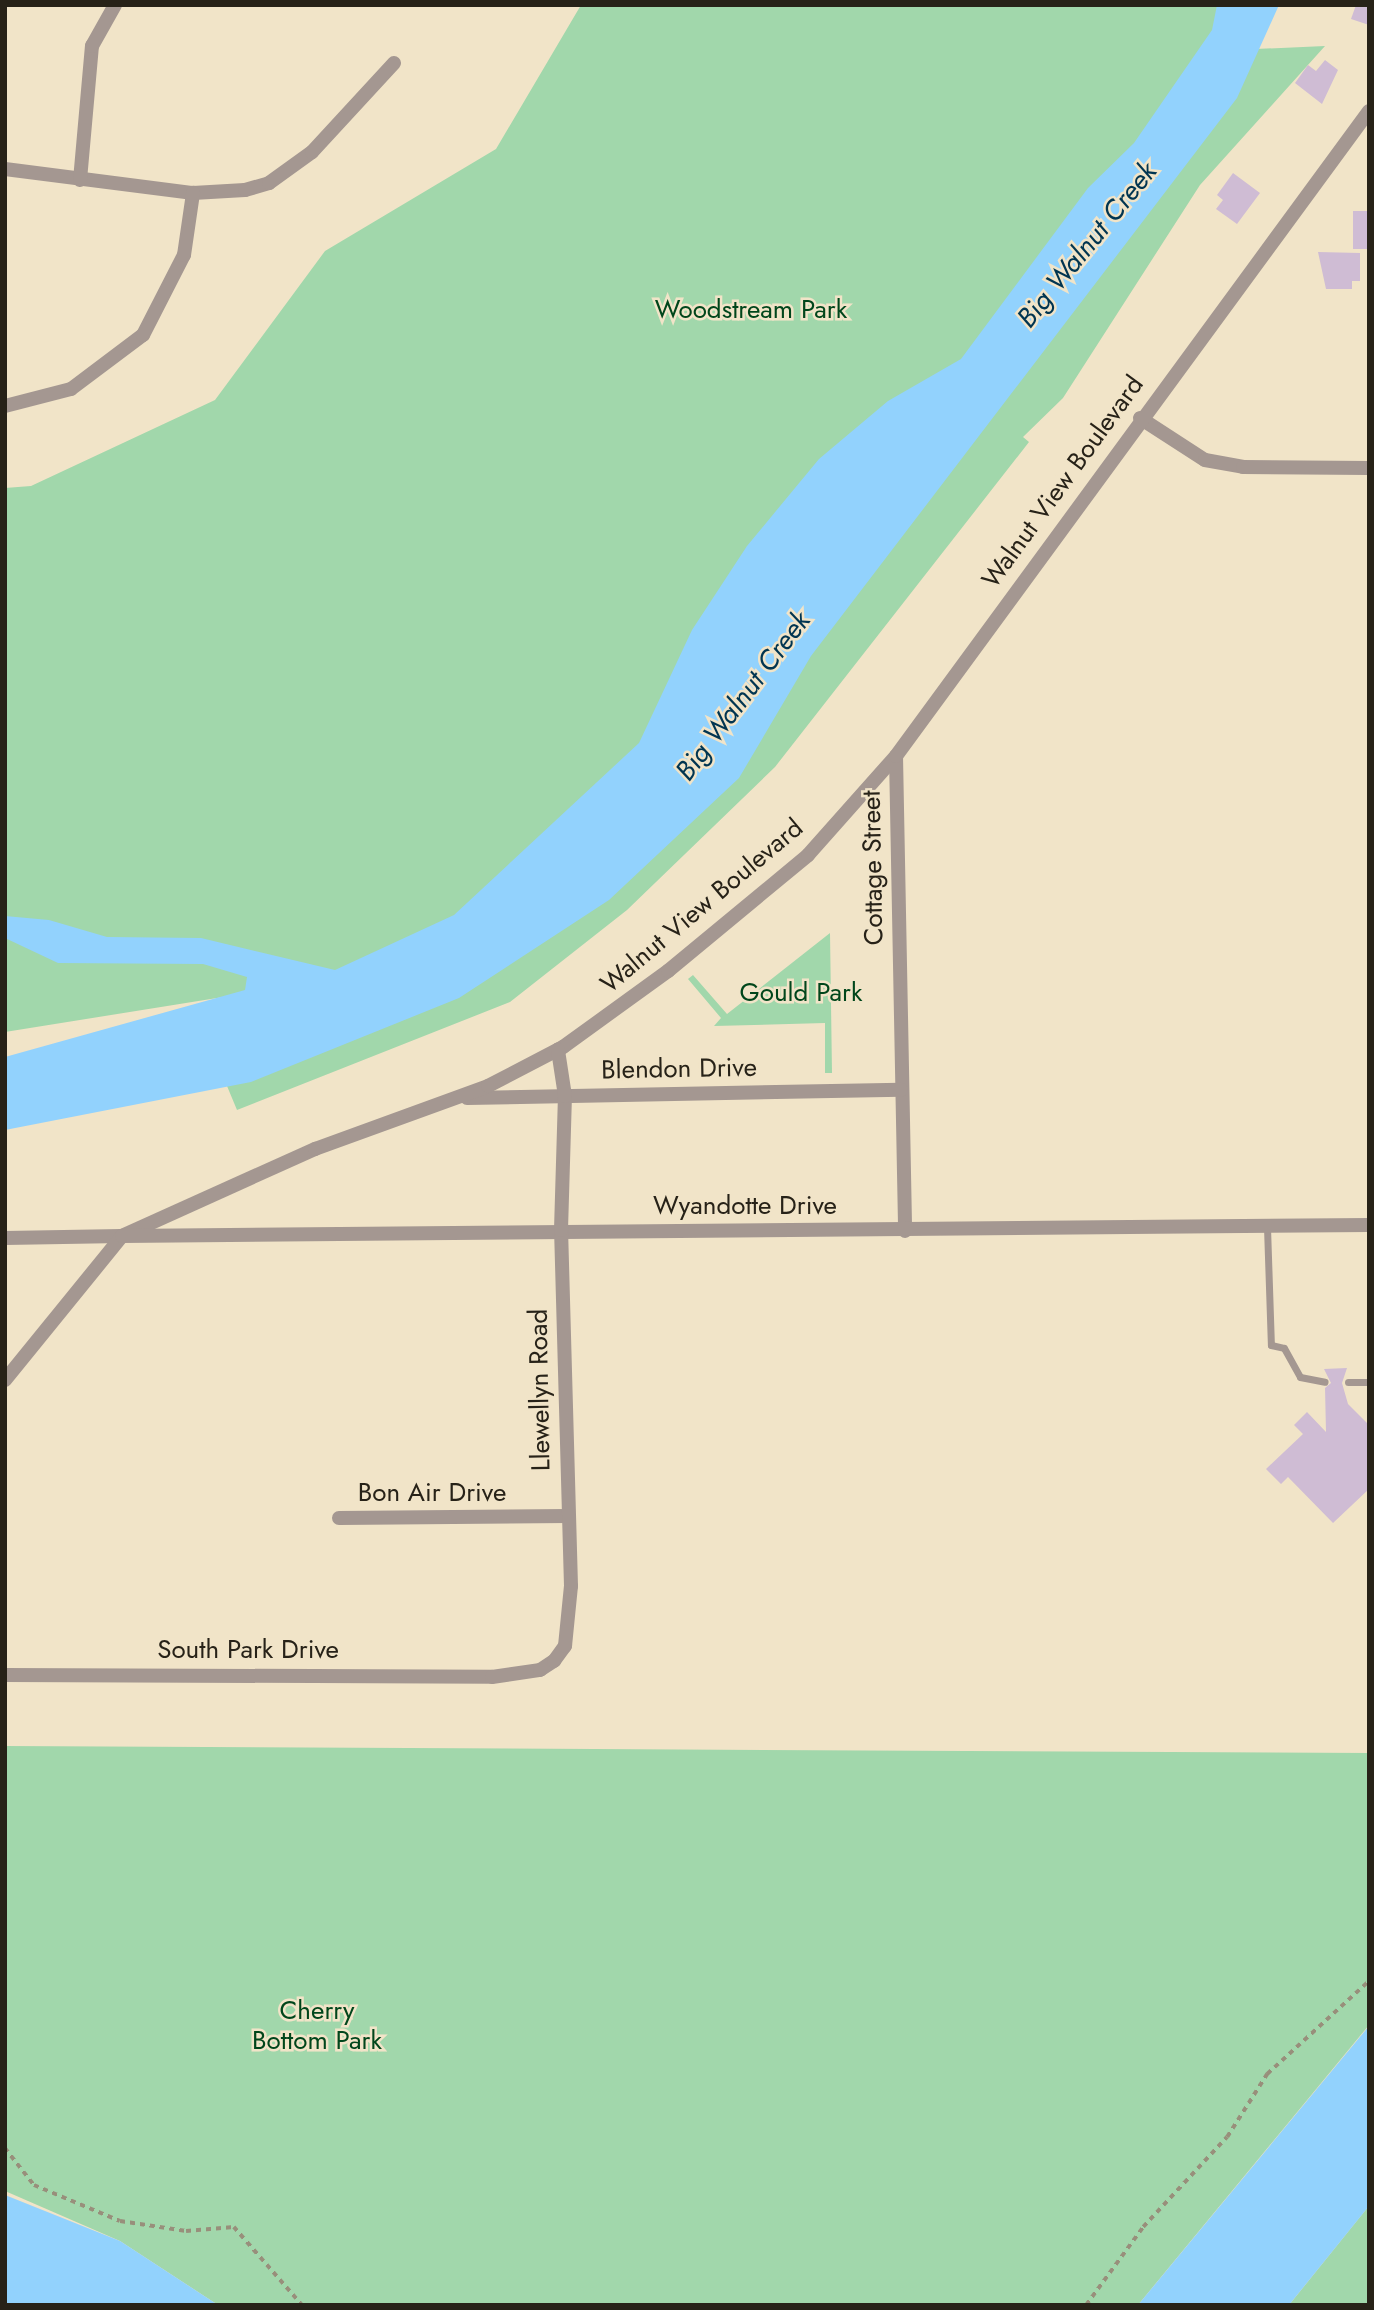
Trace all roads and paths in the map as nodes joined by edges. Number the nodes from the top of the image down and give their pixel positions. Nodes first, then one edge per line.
1 (115, 5) edge
2 (394, 63) dead end
3 (1369, 111) edge
4 (5, 169) edge
5 (80, 180) junction
6 (193, 193) junction
7 (5, 406) edge
8 (1140, 418) junction
9 (1369, 468) edge
10 (896, 756) junction
11 (558, 1050) junction
12 (901, 1090) junction
13 (565, 1096) junction
14 (459, 1099) junction
15 (1369, 1225) edge
16 (1267, 1227) junction
17 (561, 1230) junction
18 (905, 1231) junction
19 (122, 1236) junction
20 (5, 1238) edge
21 (5, 1380) edge
22 (1325, 1382) dead end
23 (1348, 1382) dead end
24 (1369, 1382) edge
25 (568, 1516) junction
26 (339, 1518) dead end
27 (5, 1675) edge
28 (492, 1677) joint
29 (1369, 1981) edge
30 (5, 2148) edge
31 (302, 2305) edge
32 (1086, 2305) edge

1 - 5 street
2 - 6 street
3 - 8 street, Walnut View Boulevard
4 - 5 street
5 - 6 street
6 - 7 street
8 - 9 street
8 - 10 street, Walnut View Boulevard
10 - 11 street, Walnut View Boulevard
10 - 12 street, Cottage Street
11 - 13 street, Llewellyn Road
11 - 14 street, Walnut View Boulevard
12 - 13 street, Blendon Drive
12 - 18 street, Cottage Street
13 - 14 street, Blendon Drive
13 - 17 street, Llewellyn Road
14 - 19 street, Walnut View Boulevard
15 - 16 street, Wyandotte Drive
16 - 18 street, Wyandotte Drive
16 - 22 lane
17 - 18 street, Wyandotte Drive
17 - 19 street, Wyandotte Drive
17 - 25 street, Llewellyn Road
19 - 20 street, Walnut View Boulevard
19 - 21 street
23 - 24 lane
25 - 26 street, Bon Air Drive
25 - 28 street, Llewellyn Road
27 - 28 street, South Park Drive
29 - 32 path
30 - 31 path

